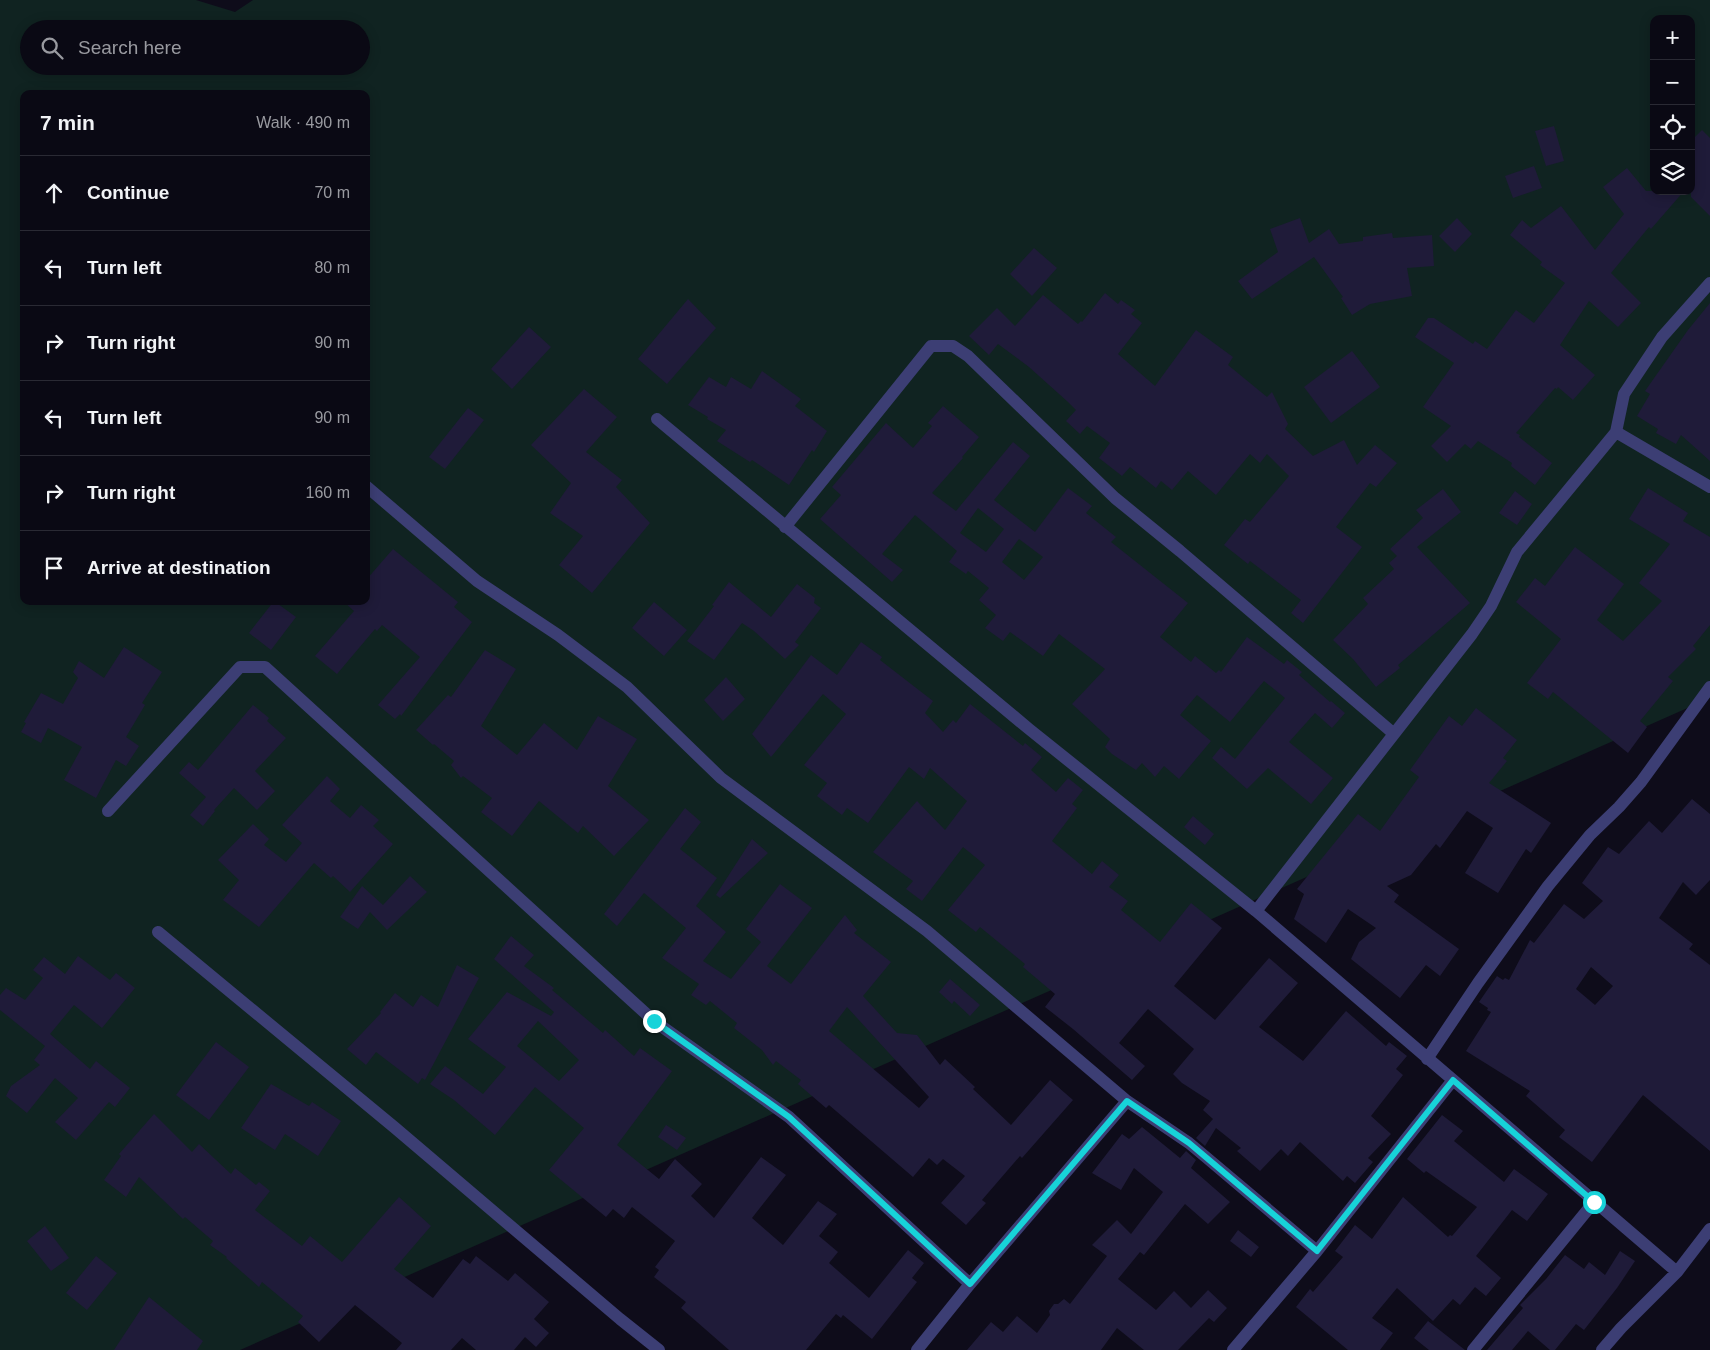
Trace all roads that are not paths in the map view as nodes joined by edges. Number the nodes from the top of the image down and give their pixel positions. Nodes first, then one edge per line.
1 (1710, 284) edge
2 (657, 419) dead end
3 (1616, 432) junction
4 (1710, 487) edge
5 (370, 489) edge
6 (786, 527) junction
7 (1710, 687) edge
8 (1393, 733) junction
9 (108, 811) dead end
10 (1256, 911) junction
11 (158, 932) dead end
12 (1427, 1059) junction
13 (1453, 1080) junction
14 (1127, 1101) junction
15 (1594, 1202) junction
16 (1710, 1229) edge
17 (1317, 1251) junction
18 (1677, 1272) junction
19 (970, 1284) junction
20 (659, 1350) edge
21 (917, 1350) edge
22 (1233, 1350) edge
23 (1473, 1350) edge
24 (1602, 1350) edge

1 - 3 street
2 - 6 street
3 - 4 street
3 - 8 street
5 - 14 street
6 - 8 street
6 - 10 street
7 - 12 street
8 - 10 street
9 - 19 street
10 - 12 street
11 - 20 street
12 - 13 street
13 - 15 street
13 - 17 street
14 - 17 street
14 - 19 street
15 - 18 street
15 - 23 street
16 - 18 street
17 - 22 street
18 - 24 street
19 - 21 street

